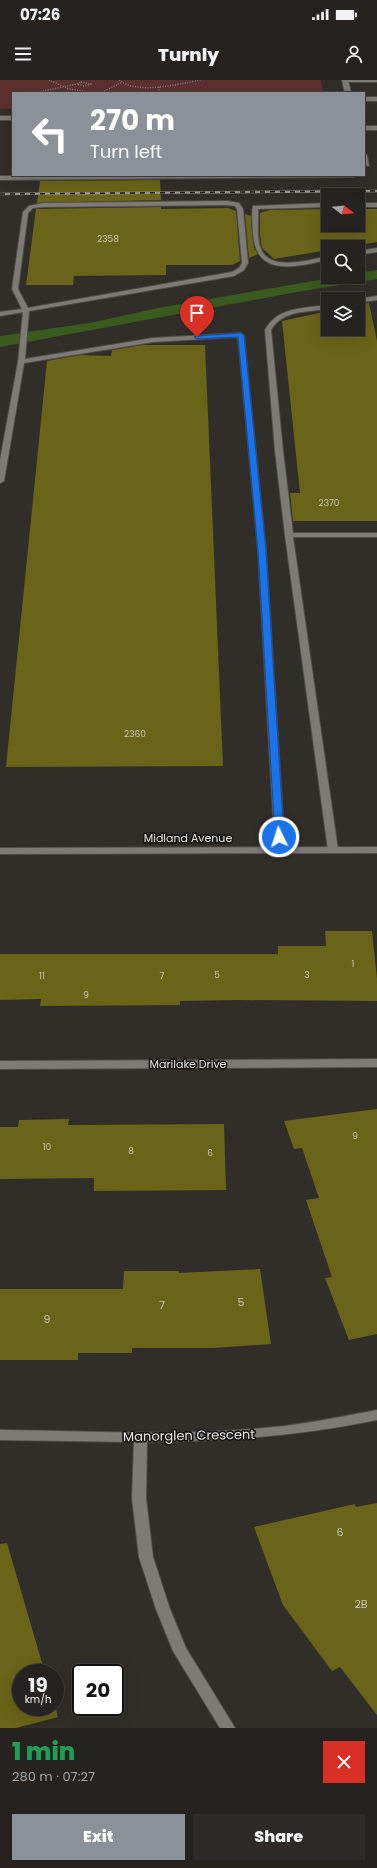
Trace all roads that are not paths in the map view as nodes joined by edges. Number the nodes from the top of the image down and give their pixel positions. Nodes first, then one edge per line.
1 (345, 80) edge
2 (377, 80) edge
3 (348, 92) edge
4 (365, 99) edge
5 (377, 99) edge
6 (0, 118) edge
7 (12, 118) edge
8 (365, 128) edge
9 (377, 128) edge
10 (236, 176) edge
11 (0, 178) edge
12 (321, 205) edge
13 (365, 205) edge
14 (377, 205) edge
15 (377, 250) edge
16 (365, 252) edge
17 (321, 259) edge
18 (377, 298) edge
19 (365, 300) edge
20 (321, 308) edge
21 (26, 310) junction
22 (0, 314) edge
23 (22, 358) junction
24 (0, 481) edge
25 (377, 535) edge
26 (289, 536) junction
27 (280, 850) junction
28 (333, 850) junction
29 (377, 850) edge
30 (0, 851) edge
31 (377, 1063) edge
32 (0, 1065) edge
33 (377, 1416) edge
34 (0, 1435) edge
35 (141, 1436) junction
36 (228, 1728) edge

1 - 2 street
1 - 3 street
4 - 5 street
6 - 7 street
8 - 9 street
10 - 11 street
12 - 17 street
13 - 14 street
15 - 16 street
18 - 19 street
20 - 26 street
21 - 21 street
21 - 22 street
21 - 23 street
23 - 24 street
23 - 27 street
25 - 26 street
26 - 28 street
27 - 28 street, Midland Avenue
27 - 30 street, Midland Avenue
28 - 29 street, Midland Avenue
31 - 32 street, Marilake Drive
33 - 35 street, Manorglen Crescent
34 - 35 street, Manorglen Crescent
35 - 36 street

